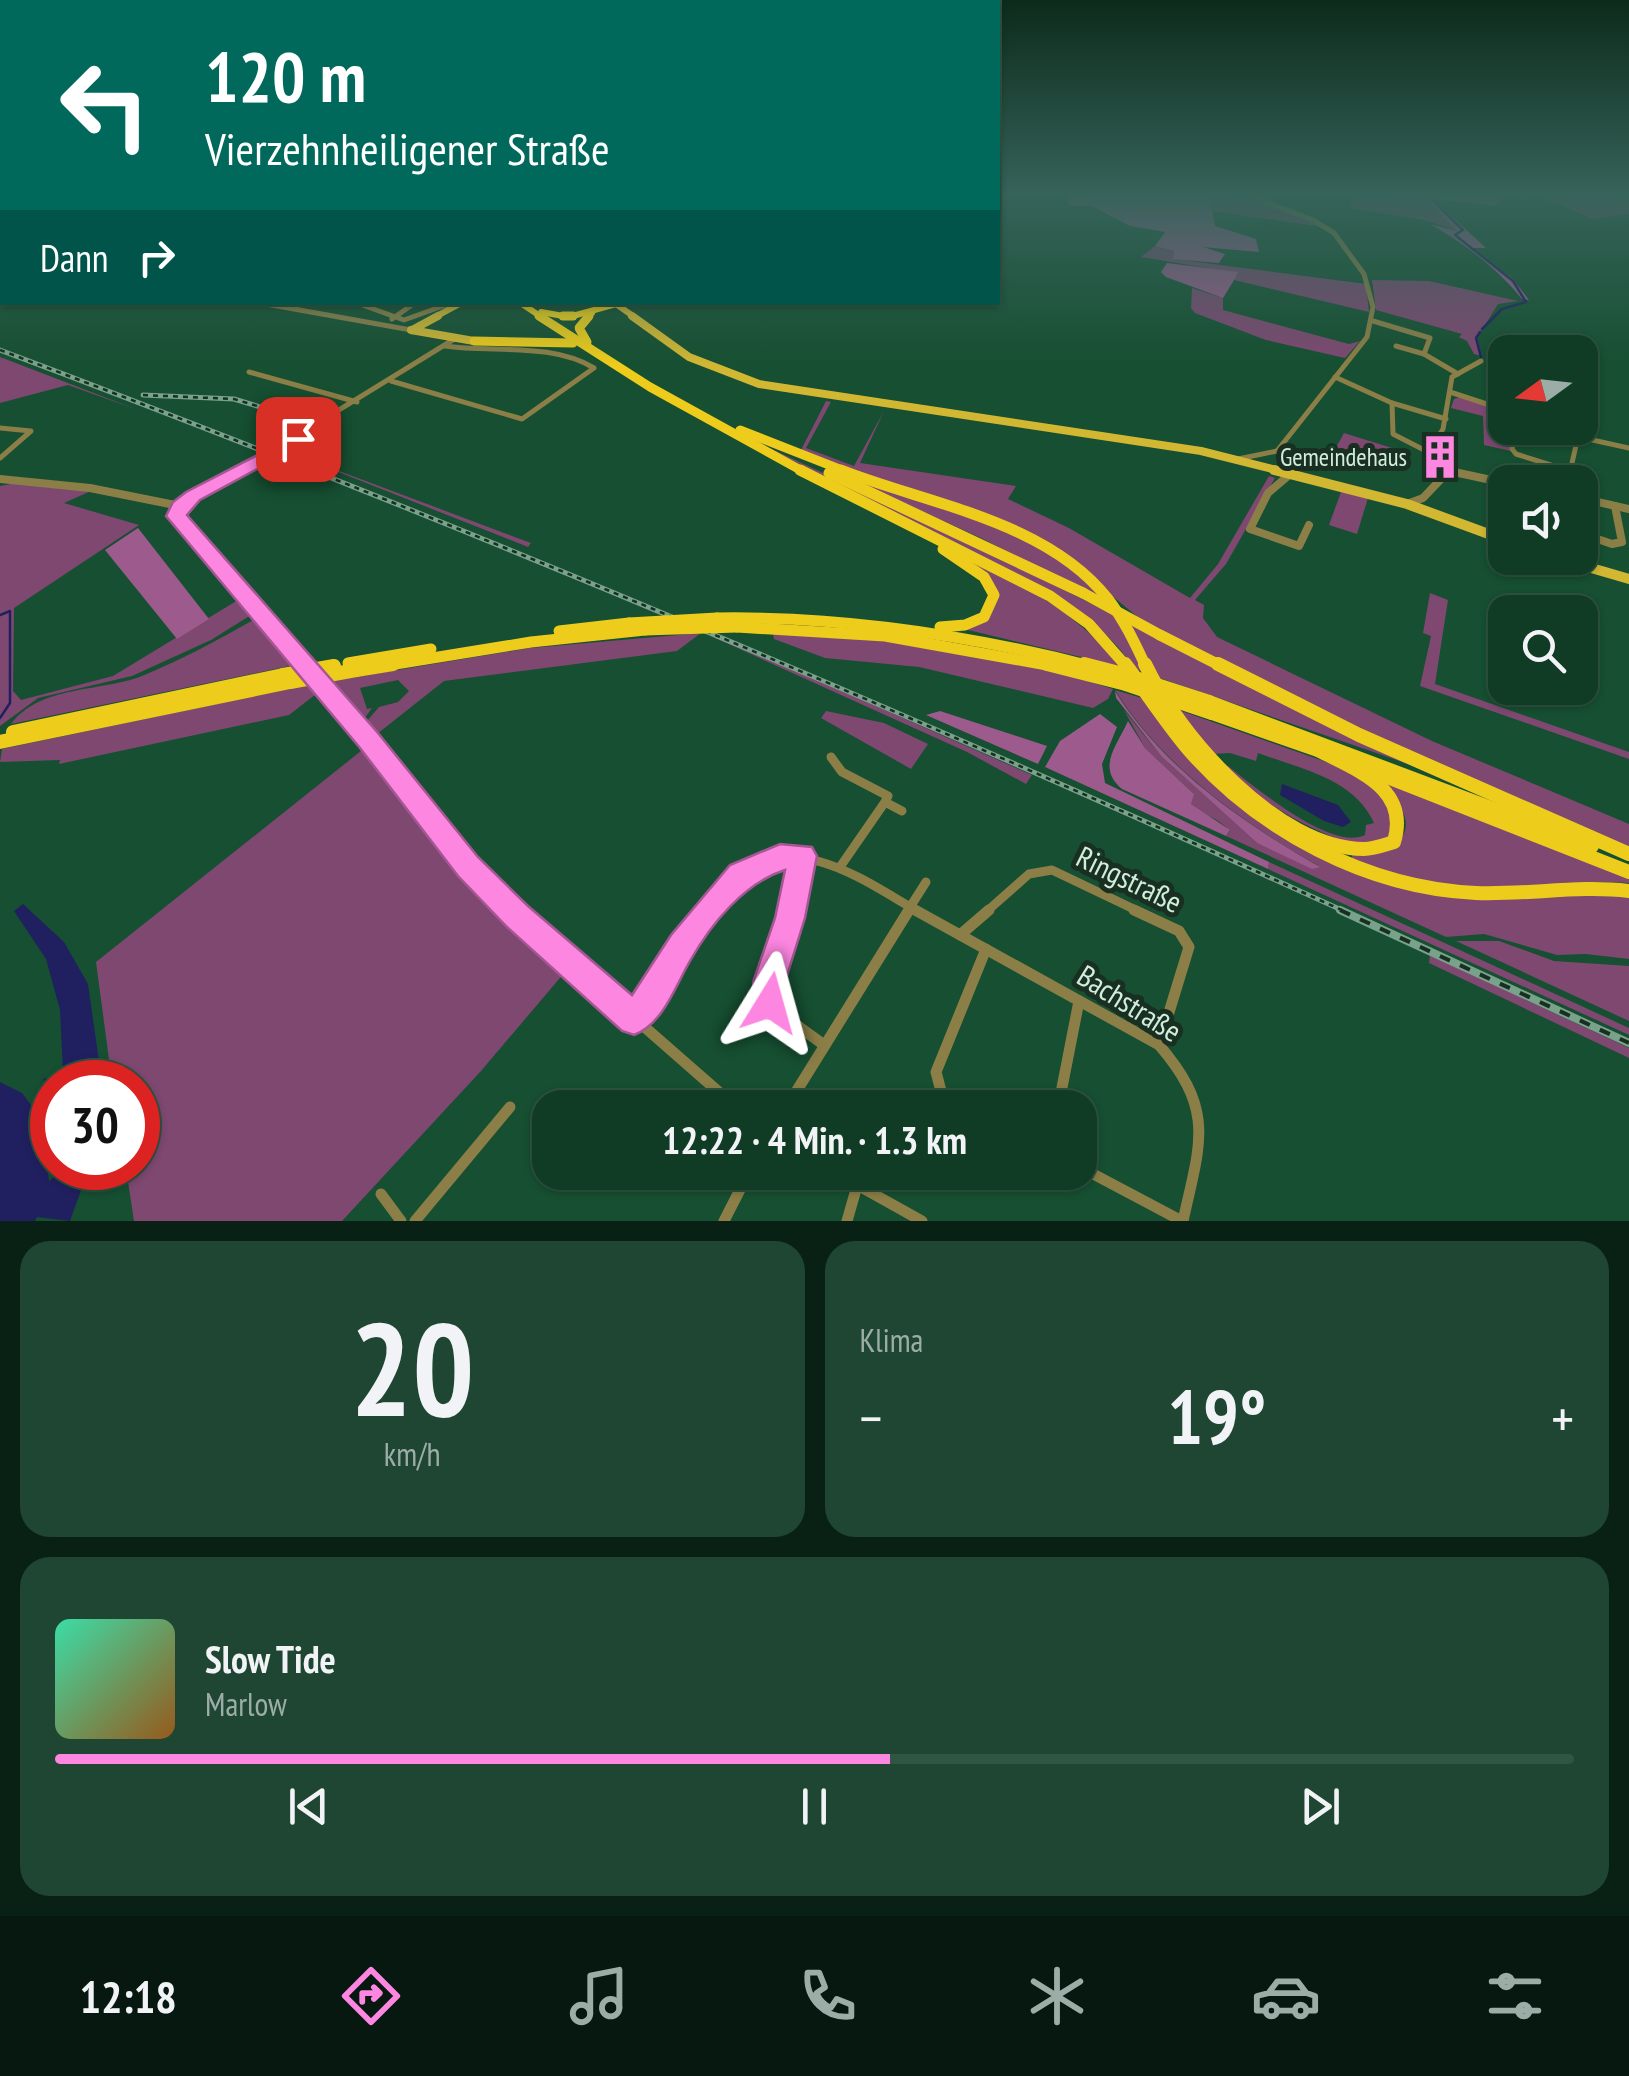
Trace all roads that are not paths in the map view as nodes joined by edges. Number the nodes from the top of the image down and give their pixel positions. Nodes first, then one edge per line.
1 (1347, 252) edge
2 (275, 305) edge
3 (360, 305) edge
4 (412, 305) edge
5 (448, 305) edge
6 (457, 305) edge
7 (524, 305) edge
8 (531, 305) edge
9 (617, 305) edge
10 (598, 308) edge
11 (537, 312) junction
12 (392, 320) junction
13 (1373, 321) junction
14 (424, 322) junction
15 (385, 326) junction
16 (397, 328) junction
17 (412, 330) junction
18 (456, 338) junction
19 (474, 341) joint
20 (529, 344) junction
21 (586, 344) junction
22 (445, 346) junction
23 (1396, 346) dead end
24 (1424, 354) junction
25 (1481, 360) dead end
26 (250, 372) dead end
27 (1458, 374) junction
28 (1335, 378) junction
29 (392, 380) junction
30 (1450, 392) junction
31 (672, 395) junction
32 (357, 402) junction
33 (1392, 402) junction
34 (1488, 404) edge
35 (1446, 418) junction
36 (0, 428) edge
37 (740, 430) junction
38 (1598, 439) edge
39 (1513, 445) edge
40 (1629, 448) edge
41 (1277, 451) junction
42 (1428, 452) junction
43 (0, 458) edge
44 (1233, 459) junction
45 (1551, 465) edge
46 (1441, 468) junction
47 (1291, 477) junction
48 (0, 478) edge
49 (1488, 479) edge
50 (1423, 498) junction
51 (1598, 502) edge
52 (1407, 504) junction
53 (1615, 506) junction
54 (179, 507) junction
55 (1629, 509) edge
56 (1430, 512) junction
57 (884, 513) junction
58 (1310, 525) dead end
59 (1488, 534) edge
60 (1598, 539) edge
61 (1598, 570) edge
62 (1624, 577) edge
63 (912, 628) junction
64 (352, 666) junction
65 (1124, 680) junction
66 (1211, 708) junction
67 (33, 731) junction
68 (0, 734) edge
69 (0, 742) edge
70 (1320, 751) junction
71 (831, 757) dead end
72 (885, 802) junction
73 (902, 810) dead end
74 (802, 856) junction
75 (1629, 857) edge
76 (840, 867) junction
77 (1629, 872) edge
78 (926, 882) dead end
79 (1629, 890) edge
80 (910, 907) junction
81 (960, 935) junction
82 (986, 949) junction
83 (1079, 1001) junction
84 (634, 1019) junction
85 (824, 1044) junction
86 (1159, 1045) junction
87 (716, 1090) edge
88 (797, 1090) edge
89 (941, 1090) edge
90 (1062, 1090) edge
91 (510, 1107) dead end
92 (1097, 1176) edge
93 (740, 1190) edge
94 (856, 1190) edge
95 (864, 1190) edge
96 (381, 1194) dead end
97 (401, 1221) edge
98 (414, 1221) edge
99 (724, 1221) edge
100 (847, 1221) edge
101 (922, 1221) edge
102 (1183, 1221) edge

1 - 13 street
2 - 15 street
3 - 12 street
4 - 12 street
5 - 12 street
6 - 14 main road
7 - 11 highway
8 - 11 highway
9 - 44 main road
10 - 11 highway
10 - 21 highway
11 - 20 highway
11 - 21 highway
12 - 15 street
13 - 24 street
13 - 28 street
14 - 16 street
14 - 17 main road
15 - 16 street
16 - 17 street
17 - 18 main road
18 - 19 main road
18 - 22 street
19 - 20 highway
20 - 21 highway
21 - 31 highway
22 - 29 street
22 - 29 street
23 - 24 street
24 - 27 street
25 - 27 street
26 - 32 street
27 - 30 street
28 - 33 street
28 - 41 street
29 - 32 street
30 - 34 street
30 - 35 street
31 - 37 highway
31 - 57 highway
32 - 54 street
33 - 35 street
33 - 42 street
35 - 42 street
36 - 43 street
37 - 70 highway
37 - 75 highway, bridge
38 - 40 street
39 - 45 street
41 - 44 street
41 - 47 street
42 - 46 street
44 - 47 main road
46 - 49 street
46 - 50 street
47 - 52 main road
47 - 58 street
48 - 54 street
50 - 52 street
50 - 56 street
51 - 53 street
52 - 56 main road
53 - 55 street
53 - 60 street
54 - 84 street
56 - 59 main road
57 - 63 highway
57 - 79 highway
61 - 62 main road
63 - 64 highway, bridge
63 - 65 highway
64 - 65 highway, bridge
64 - 67 highway, bridge
65 - 66 highway, bridge
66 - 70 highway
66 - 75 highway
67 - 68 highway
67 - 69 highway
70 - 77 highway
71 - 72 street
72 - 73 street
72 - 76 street
74 - 76 street, Bachstraße
74 - 84 street
74 - 85 street
76 - 80 street, Bachstraße
78 - 80 street
80 - 81 street, Bachstraße
80 - 85 street
81 - 82 street, Bachstraße
81 - 86 street, Ringstraße
82 - 83 street, Bachstraße
82 - 89 street
83 - 86 street, Bachstraße
83 - 90 street
84 - 87 street
85 - 88 street
86 - 102 street, Bachstraße
91 - 98 street
92 - 102 street
93 - 99 street
94 - 100 street
95 - 101 street
96 - 97 street

